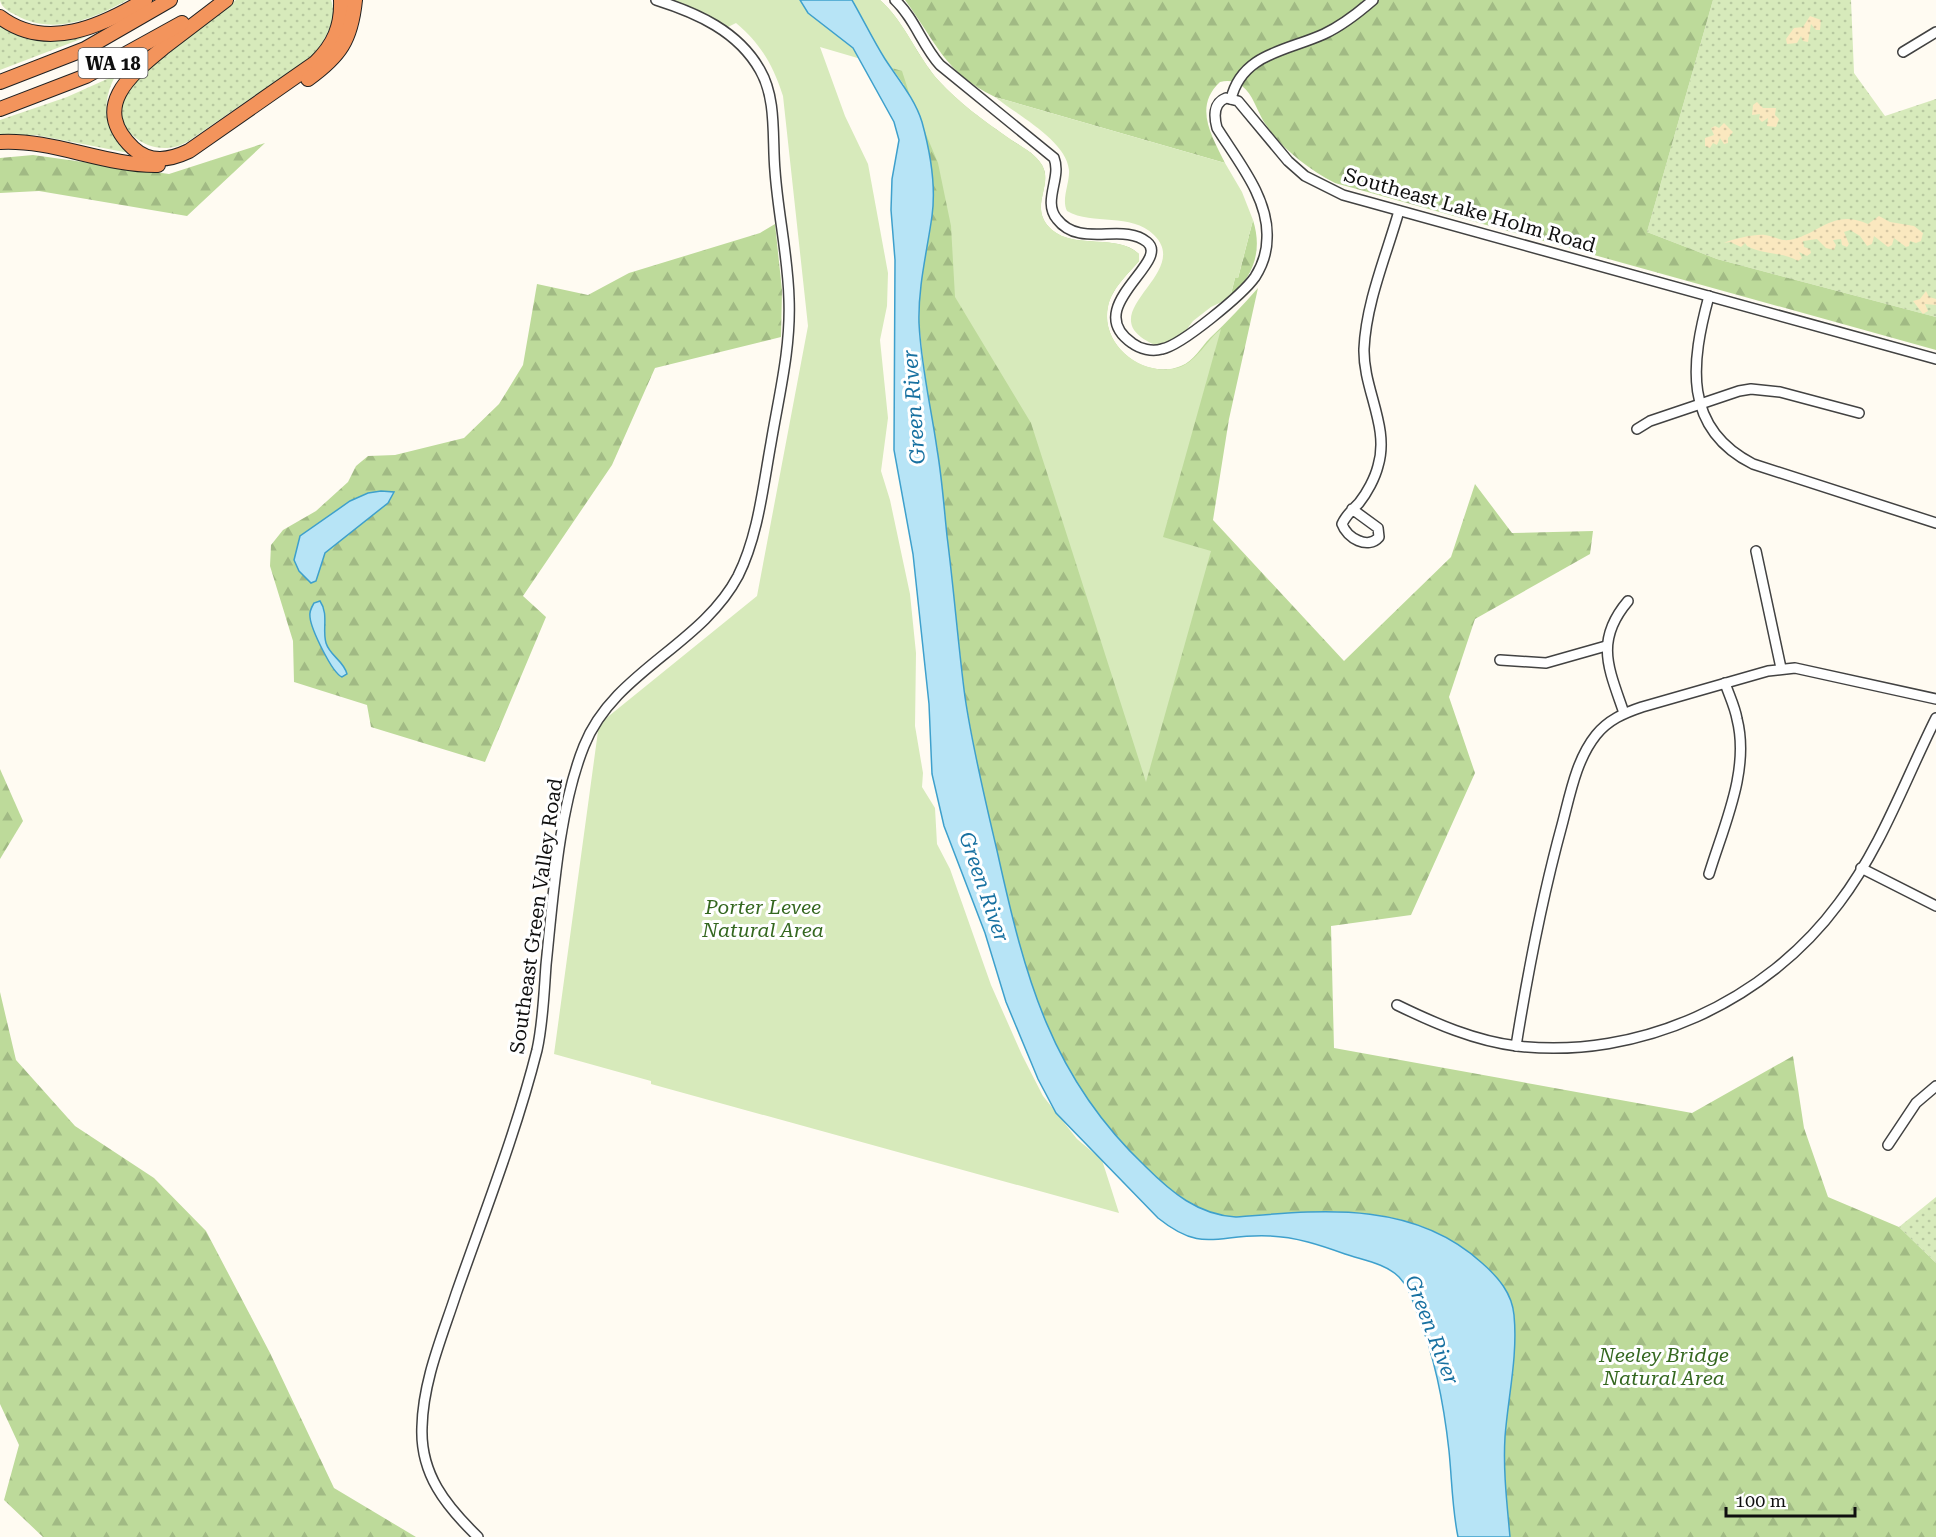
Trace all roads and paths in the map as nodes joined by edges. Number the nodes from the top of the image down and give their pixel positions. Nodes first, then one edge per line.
1 (145, 0) edge
2 (170, 0) edge
3 (217, 0) edge
4 (226, 0) edge
5 (341, 0) edge
6 (355, 0) edge
7 (657, 0) edge
8 (895, 0) edge
9 (1373, 0) edge
10 (0, 17) edge
11 (1936, 32) edge
12 (1903, 52) dead end
13 (0, 82) edge
14 (1231, 99) junction
15 (0, 109) edge
16 (0, 142) edge
17 (1399, 211) junction
18 (1709, 296) junction
19 (1936, 359) edge
20 (1701, 404) junction
21 (1860, 413) dead end
22 (1637, 429) dead end
23 (1352, 509) dead end
24 (1936, 523) edge
25 (1756, 551) dead end
26 (1628, 601) dead end
27 (1606, 646) junction
28 (1500, 660) dead end
29 (1781, 668) junction
30 (1725, 683) junction
31 (1936, 699) edge
32 (1624, 713) junction
33 (1934, 725) edge
34 (1862, 868) junction
35 (1709, 874) dead end
36 (1936, 906) edge
37 (1397, 1005) dead end
38 (1516, 1046) junction
39 (1936, 1086) edge
40 (1888, 1145) dead end
41 (478, 1537) edge

1 - 10 highway
2 - 13 highway, WA 18
3 - 15 highway, WA 18
4 - 5 highway
6 - 16 highway
7 - 41 street, Southeast Green Valley Road
8 - 14 street
9 - 14 street
11 - 12 street
14 - 17 street, Southeast Lake Holm Road
17 - 18 street, Southeast Lake Holm Road
17 - 23 street
18 - 19 street, Southeast Lake Holm Road
18 - 20 street
20 - 21 street
20 - 22 street
20 - 24 street
25 - 29 street
26 - 27 street
27 - 28 street
27 - 32 street
29 - 30 street
29 - 31 street
30 - 32 street
30 - 35 street
32 - 38 street
33 - 34 street
34 - 36 street
34 - 38 street
37 - 38 street
39 - 40 street

